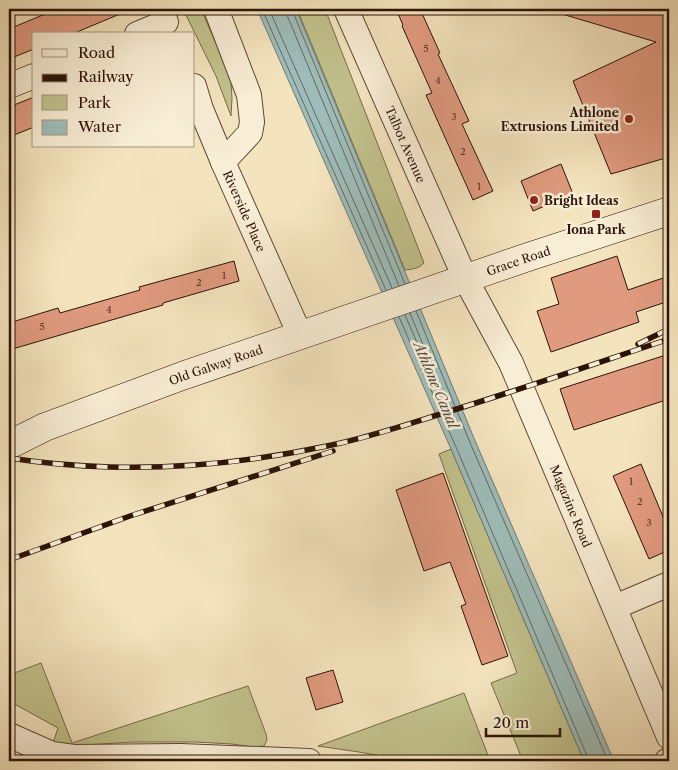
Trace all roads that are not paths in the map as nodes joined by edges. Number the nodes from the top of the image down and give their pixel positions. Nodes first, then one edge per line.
1 (216, 9) edge
2 (346, 9) edge
3 (166, 21) edge
4 (141, 32) edge
5 (32, 77) edge
6 (9, 86) edge
7 (195, 89) edge
8 (223, 162) junction
9 (669, 211) edge
10 (465, 278) junction
11 (426, 292) joint
12 (300, 335) junction
13 (9, 445) edge
14 (669, 584) edge
15 (615, 607) junction
16 (9, 735) edge
17 (669, 737) edge
18 (309, 761) edge

1 - 8 street
2 - 10 street, Talbot Avenue
3 - 4 street
5 - 6 street
7 - 8 street, Riverside Place
8 - 12 street, Riverside Place
9 - 10 main road, Grace Road
10 - 11 main road, Grace Road
10 - 15 street, Magazine Road
11 - 12 main road, Old Galway Road
12 - 13 main road, Old Galway Road
14 - 15 street
15 - 17 street, Magazine Road
16 - 18 street

